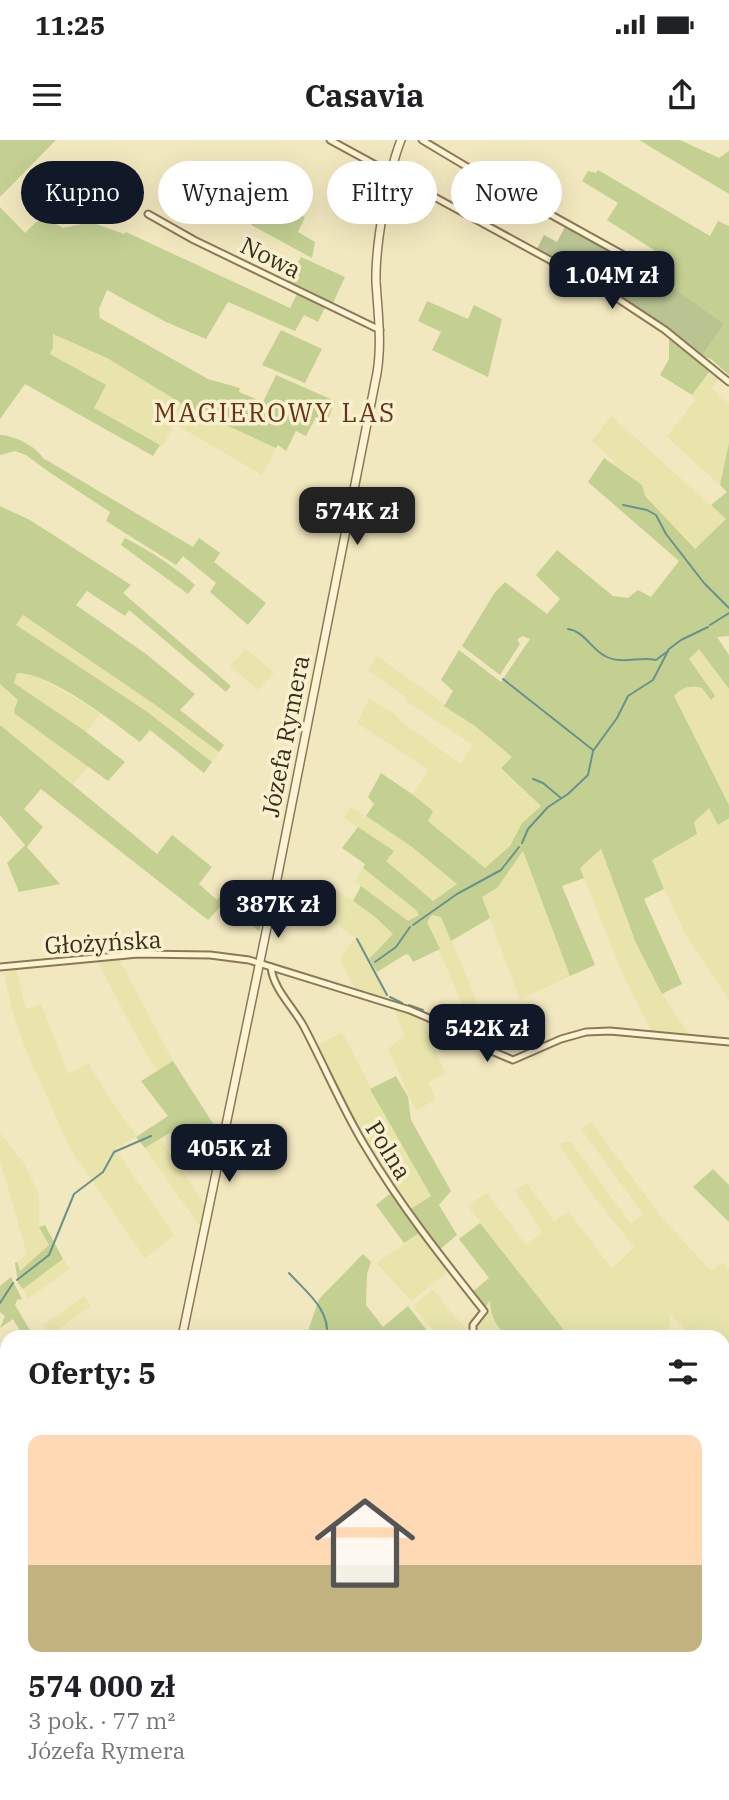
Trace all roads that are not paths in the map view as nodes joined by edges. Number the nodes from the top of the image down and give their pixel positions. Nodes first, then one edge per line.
1 (330, 140) edge
2 (401, 140) edge
3 (422, 140) edge
4 (367, 161) edge
5 (395, 161) edge
6 (437, 200) edge
7 (148, 214) dead end
8 (384, 224) edge
9 (647, 268) dead end
10 (380, 330) junction
11 (729, 382) edge
12 (259, 963) junction
13 (0, 967) edge
14 (271, 967) junction
15 (729, 1042) edge
16 (184, 1330) edge
17 (473, 1330) edge

1 - 4 street
2 - 5 street, Józefa Rymera
3 - 9 street
6 - 11 street
7 - 10 street, Nowa
8 - 10 street, Józefa Rymera
10 - 12 street, Józefa Rymera
12 - 13 street, Głożyńska
12 - 14 street, Głożyńska
12 - 16 street, Józefa Rymera
14 - 15 street, Głożyńska
14 - 17 street, Polna

